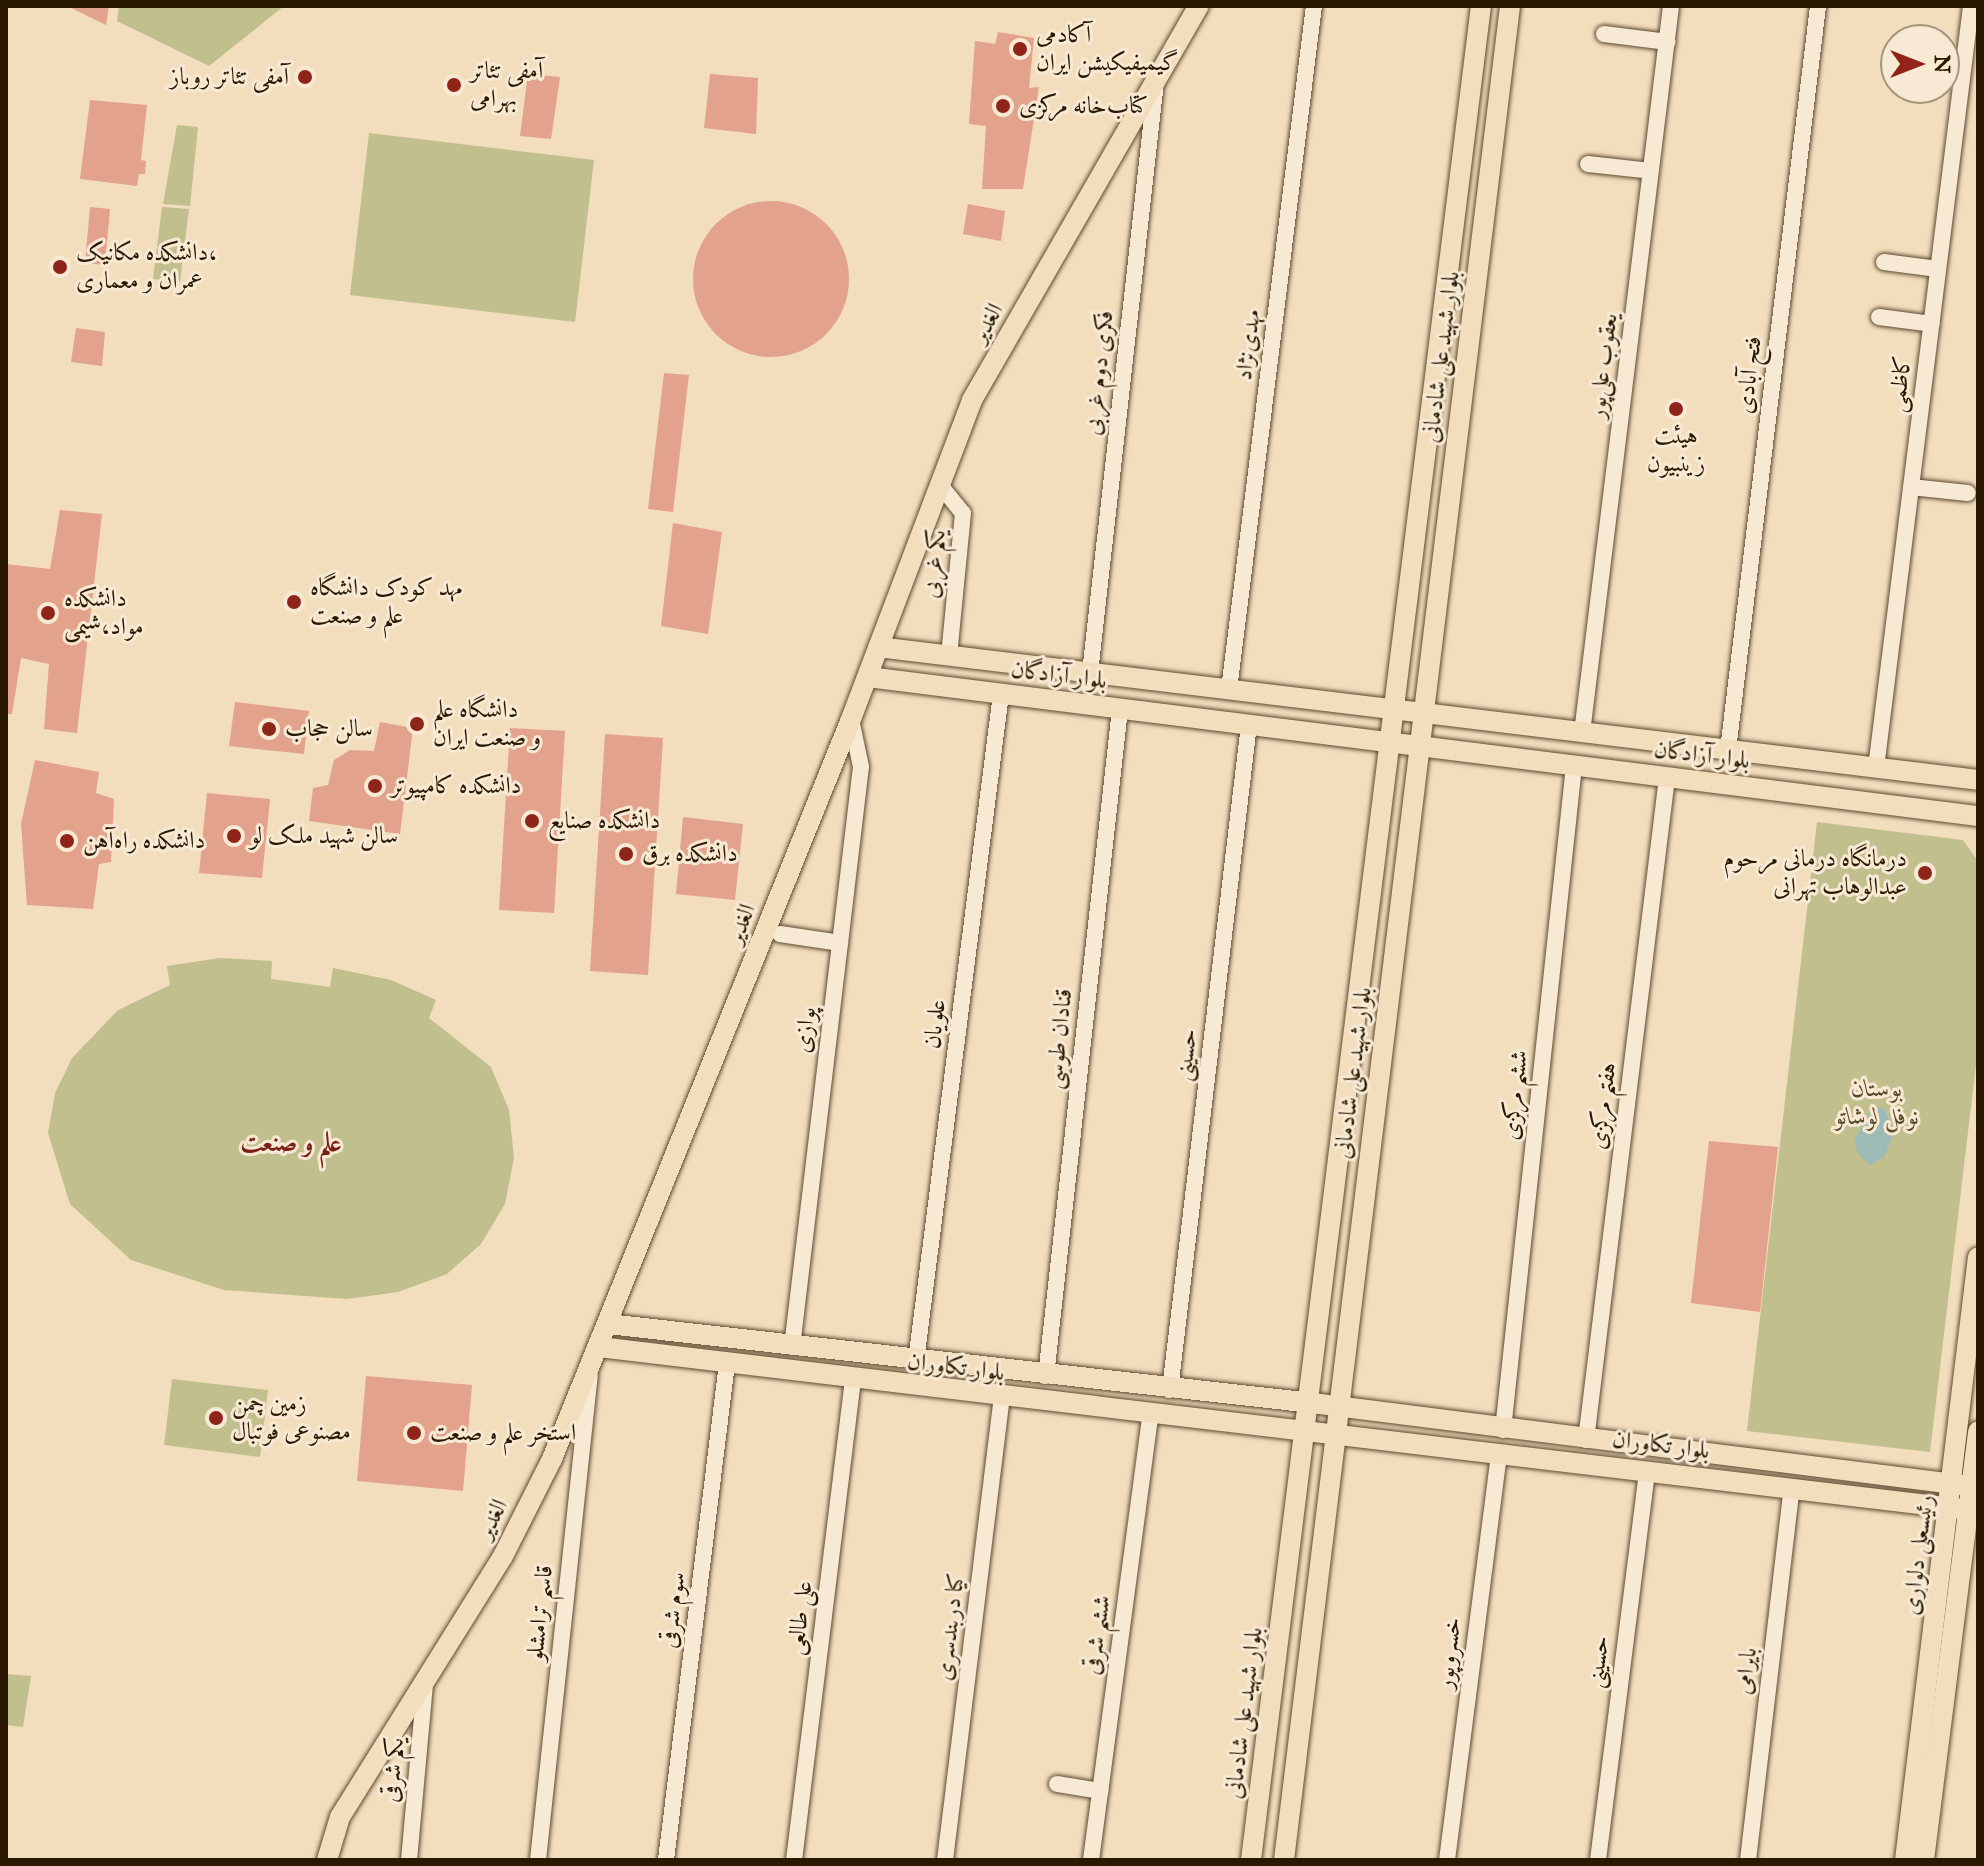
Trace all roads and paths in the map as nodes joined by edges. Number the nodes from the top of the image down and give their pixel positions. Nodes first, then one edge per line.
1 (1199, 6) edge
2 (1314, 6) edge
3 (1481, 6) edge
4 (1510, 6) edge
5 (1671, 6) edge
6 (1818, 6) edge
7 (1971, 6) edge
8 (1604, 34) dead end
9 (1667, 42) junction
10 (1157, 79) junction
11 (1588, 164) dead end
12 (1651, 171) junction
13 (1884, 262) dead end
14 (1938, 269) junction
15 (1879, 317) dead end
16 (1932, 324) junction
17 (940, 485) junction
18 (1911, 487) junction
19 (1968, 493) dead end
20 (878, 647) junction
21 (949, 656) junction
22 (1090, 673) junction
23 (868, 677) junction
24 (1229, 690) junction
25 (1001, 694) junction
26 (1120, 709) junction
27 (1390, 709) junction
28 (1422, 714) junction
29 (851, 719) junction
30 (1249, 725) junction
31 (1582, 733) junction
32 (1386, 742) junction
33 (1419, 746) junction
34 (1728, 750) junction
35 (1574, 766) junction
36 (1876, 768) junction
37 (1667, 777) junction
38 (1978, 780) edge
39 (1978, 816) edge
40 (780, 934) dead end
41 (840, 943) junction
42 (1978, 1257) edge
43 (603, 1338) junction
44 (792, 1347) junction
45 (916, 1361) junction
46 (727, 1366) junction
47 (591, 1371) junction
48 (1046, 1376) junction
49 (853, 1381) junction
50 (1170, 1390) junction
51 (1002, 1399) junction
52 (1312, 1403) junction
53 (1339, 1407) junction
54 (1150, 1416) junction
55 (1307, 1430) junction
56 (1503, 1430) junction
57 (1978, 1431) edge
58 (1337, 1433) junction
59 (1586, 1440) junction
60 (1499, 1452) junction
61 (1647, 1470) junction
62 (1968, 1486) edge
63 (1792, 1488) junction
64 (1966, 1510) edge
65 (425, 1685) junction
66 (1057, 1784) dead end
67 (1100, 1791) junction
68 (327, 1860) edge
69 (409, 1860) edge
70 (538, 1860) edge
71 (666, 1860) edge
72 (794, 1860) edge
73 (945, 1860) edge
74 (1091, 1860) edge
75 (1251, 1860) edge
76 (1284, 1860) edge
77 (1447, 1860) edge
78 (1598, 1860) edge
79 (1748, 1860) edge
80 (1905, 1860) edge
81 (1924, 1860) edge

1 - 10 main road, الغدیر
2 - 24 street, مهدی‌نژاد
3 - 27 main road, بلوار شهید علی شادمانی
4 - 28 main road, بلوار شهید علی شادمانی
5 - 9 street, یعقوب علی‌پور
6 - 34 street, فتح آبادی
7 - 14 street, کاظمی
8 - 9 street
9 - 12 street, یعقوب علی‌پور
10 - 17 main road, الغدیر
10 - 22 street, فکری دوم غربی
11 - 12 street
12 - 31 street, یعقوب علی‌پور
13 - 14 street
14 - 16 street, کاظمی
15 - 16 street
16 - 18 street, کاظمی
17 - 20 main road, الغدیر
17 - 21 street, یکم غربی
18 - 19 street
18 - 36 street, کاظمی
20 - 21 main road, بلوار آزادگان
20 - 23 main road, الغدیر
21 - 22 main road, بلوار آزادگان
22 - 24 main road, بلوار آزادگان
23 - 25 main road, بلوار آزادگان
23 - 29 main road, الغدیر
24 - 27 main road, بلوار آزادگان
25 - 26 main road, بلوار آزادگان
25 - 45 street, علویان
26 - 30 main road, بلوار آزادگان
26 - 48 street, قنادان طوسی
27 - 28 main road, بلوار آزادگان
27 - 32 main road, بلوار شهید علی شادمانی
28 - 31 main road, بلوار آزادگان
28 - 33 main road, بلوار شهید علی شادمانی
29 - 41 street, پوازی
29 - 43 main road, الغدیر
30 - 32 main road, بلوار آزادگان
30 - 50 street, حسینی
31 - 34 main road, بلوار آزادگان
32 - 33 main road, بلوار آزادگان
32 - 52 main road, بلوار شهید علی شادمانی
33 - 35 main road, بلوار آزادگان
33 - 53 main road, بلوار شهید علی شادمانی
34 - 36 main road, بلوار آزادگان
35 - 37 main road, بلوار آزادگان
35 - 56 street, ششم مرکزی
36 - 38 main road, بلوار آزادگان
37 - 39 main road, بلوار آزادگان
37 - 59 street, هفتم مرکزی
40 - 41 street
41 - 44 street, پوازی
42 - 62 main road, رئیسعلی دلواری
43 - 44 main road, بلوار تکاوران
43 - 46 main road, بلوار تکاوران
43 - 47 main road, الغدیر
44 - 45 main road, بلوار تکاوران
45 - 48 main road, بلوار تکاوران
46 - 49 main road, بلوار تکاوران
46 - 71 street, سوم شرقی
47 - 65 main road, الغدیر
47 - 70 street, قاسم ترامشلو
48 - 50 main road, بلوار تکاوران
49 - 51 main road, بلوار تکاوران
49 - 72 street, علی طالعی
50 - 52 main road, بلوار تکاوران
51 - 54 main road, بلوار تکاوران
51 - 73 street, کیا دربندسری
52 - 53 main road, بلوار تکاوران
52 - 55 main road, بلوار شهید علی شادمانی
53 - 56 main road, بلوار تکاوران
53 - 58 main road, بلوار شهید علی شادمانی
54 - 55 main road, بلوار تکاوران
54 - 67 street, ششم شرقی
55 - 58 main road, بلوار تکاوران
55 - 75 main road, بلوار شهید علی شادمانی
56 - 59 main road, بلوار تکاوران
57 - 62 main road, رئیسعلی دلواری
58 - 60 main road, بلوار تکاوران
58 - 76 main road
59 - 62 main road, بلوار تکاوران
60 - 61 main road, بلوار تکاوران
60 - 77 street, خسروپور
61 - 63 main road, بلوار تکاوران
61 - 78 street, حسینی
62 - 64 main road, رئیسعلی دلواری
63 - 64 main road, بلوار تکاوران
63 - 79 street, بایرامی
64 - 80 main road, رئیسعلی دلواری
64 - 81 main road, رئیسعلی دلواری
65 - 68 main road, الغدیر
65 - 69 street, یکم شرقی
66 - 67 street
67 - 74 street, ششم شرقی

